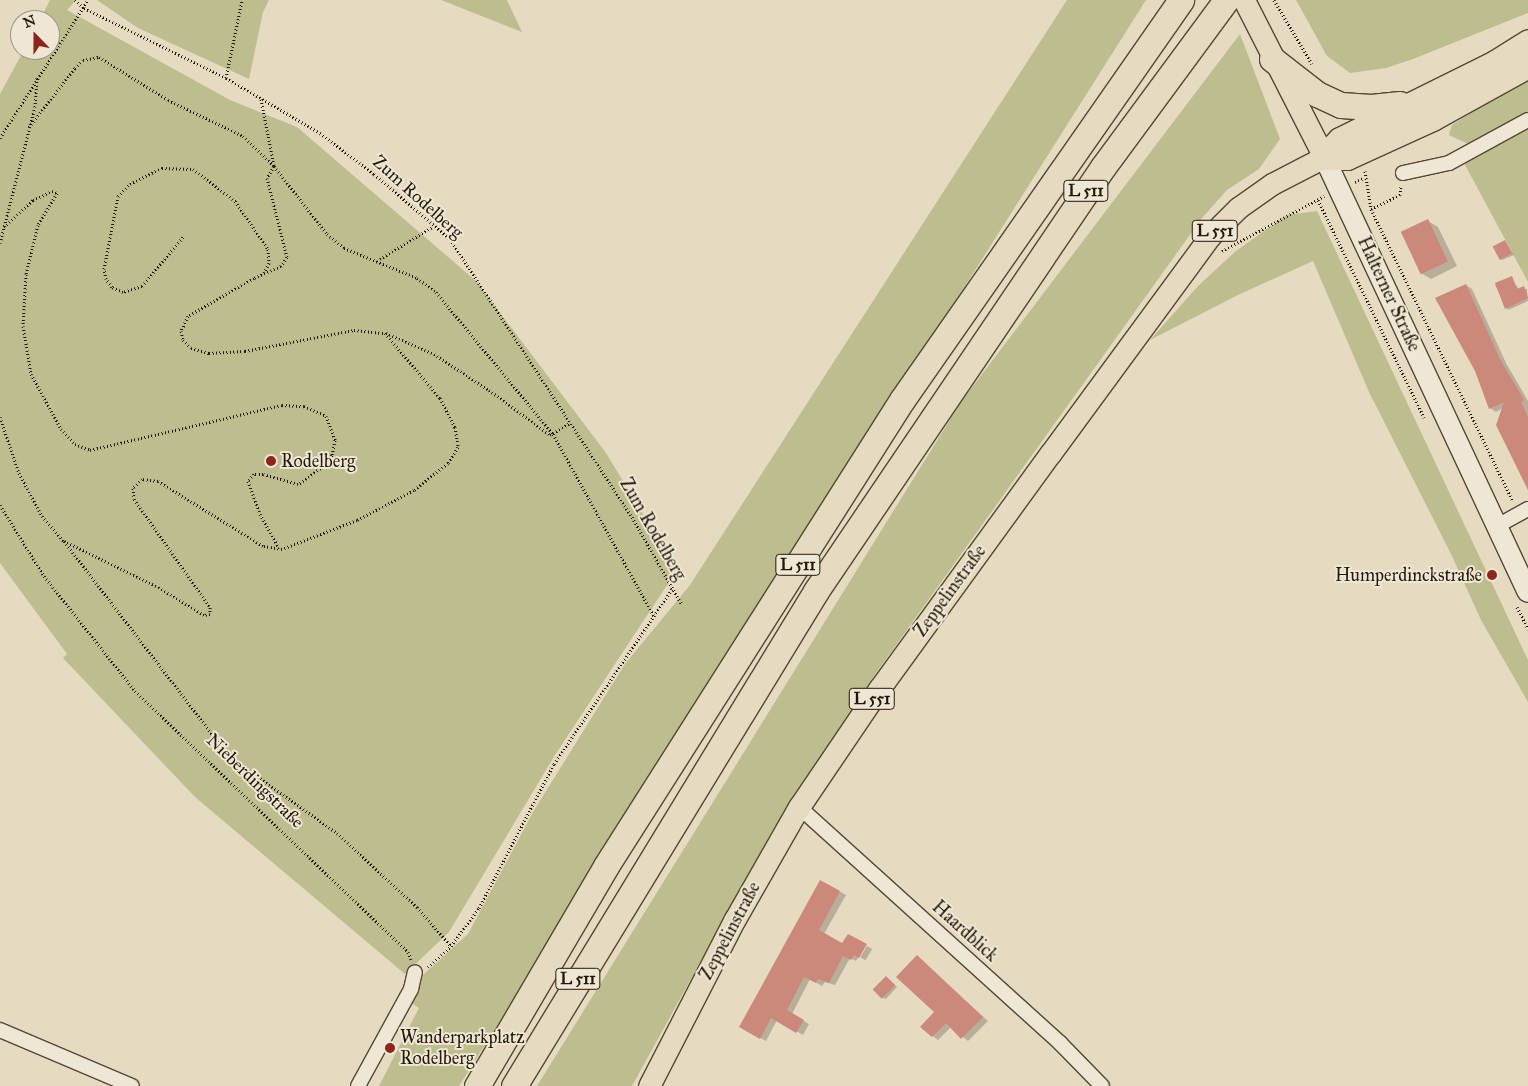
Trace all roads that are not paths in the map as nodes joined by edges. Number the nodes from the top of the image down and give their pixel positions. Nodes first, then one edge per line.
1 (1226, 0) edge
2 (1238, 0) edge
3 (1244, 0) edge
4 (1179, 2) edge
5 (1528, 42) edge
6 (1193, 49) junction
7 (1272, 59) junction
8 (1528, 65) edge
9 (1417, 102) junction
10 (1528, 120) edge
11 (1324, 157) junction
12 (1403, 173) road end
13 (1524, 511) edge
14 (1497, 526) junction
15 (1528, 592) edge
16 (799, 807) junction
17 (415, 972) road end
18 (0, 1030) edge
19 (132, 1086) edge
20 (358, 1086) edge
21 (477, 1086) edge
22 (514, 1086) edge
23 (648, 1086) edge
24 (1102, 1086) edge

1 - 6 highway, L 511
2 - 6 highway
3 - 7 main road, Halterner Straße
4 - 21 highway, L 511
5 - 9 highway
6 - 22 highway, L 511
7 - 9 highway
7 - 11 main road, Halterner Straße
8 - 11 highway
9 - 11 highway
10 - 12 street
11 - 14 main road, Halterner Straße
11 - 16 main road, Zeppelinstraße / L 551
13 - 14 street
14 - 15 main road, Halterner Straße
16 - 23 main road, Zeppelinstraße / L 551
16 - 24 street, Haardblick
17 - 20 street
18 - 19 street

